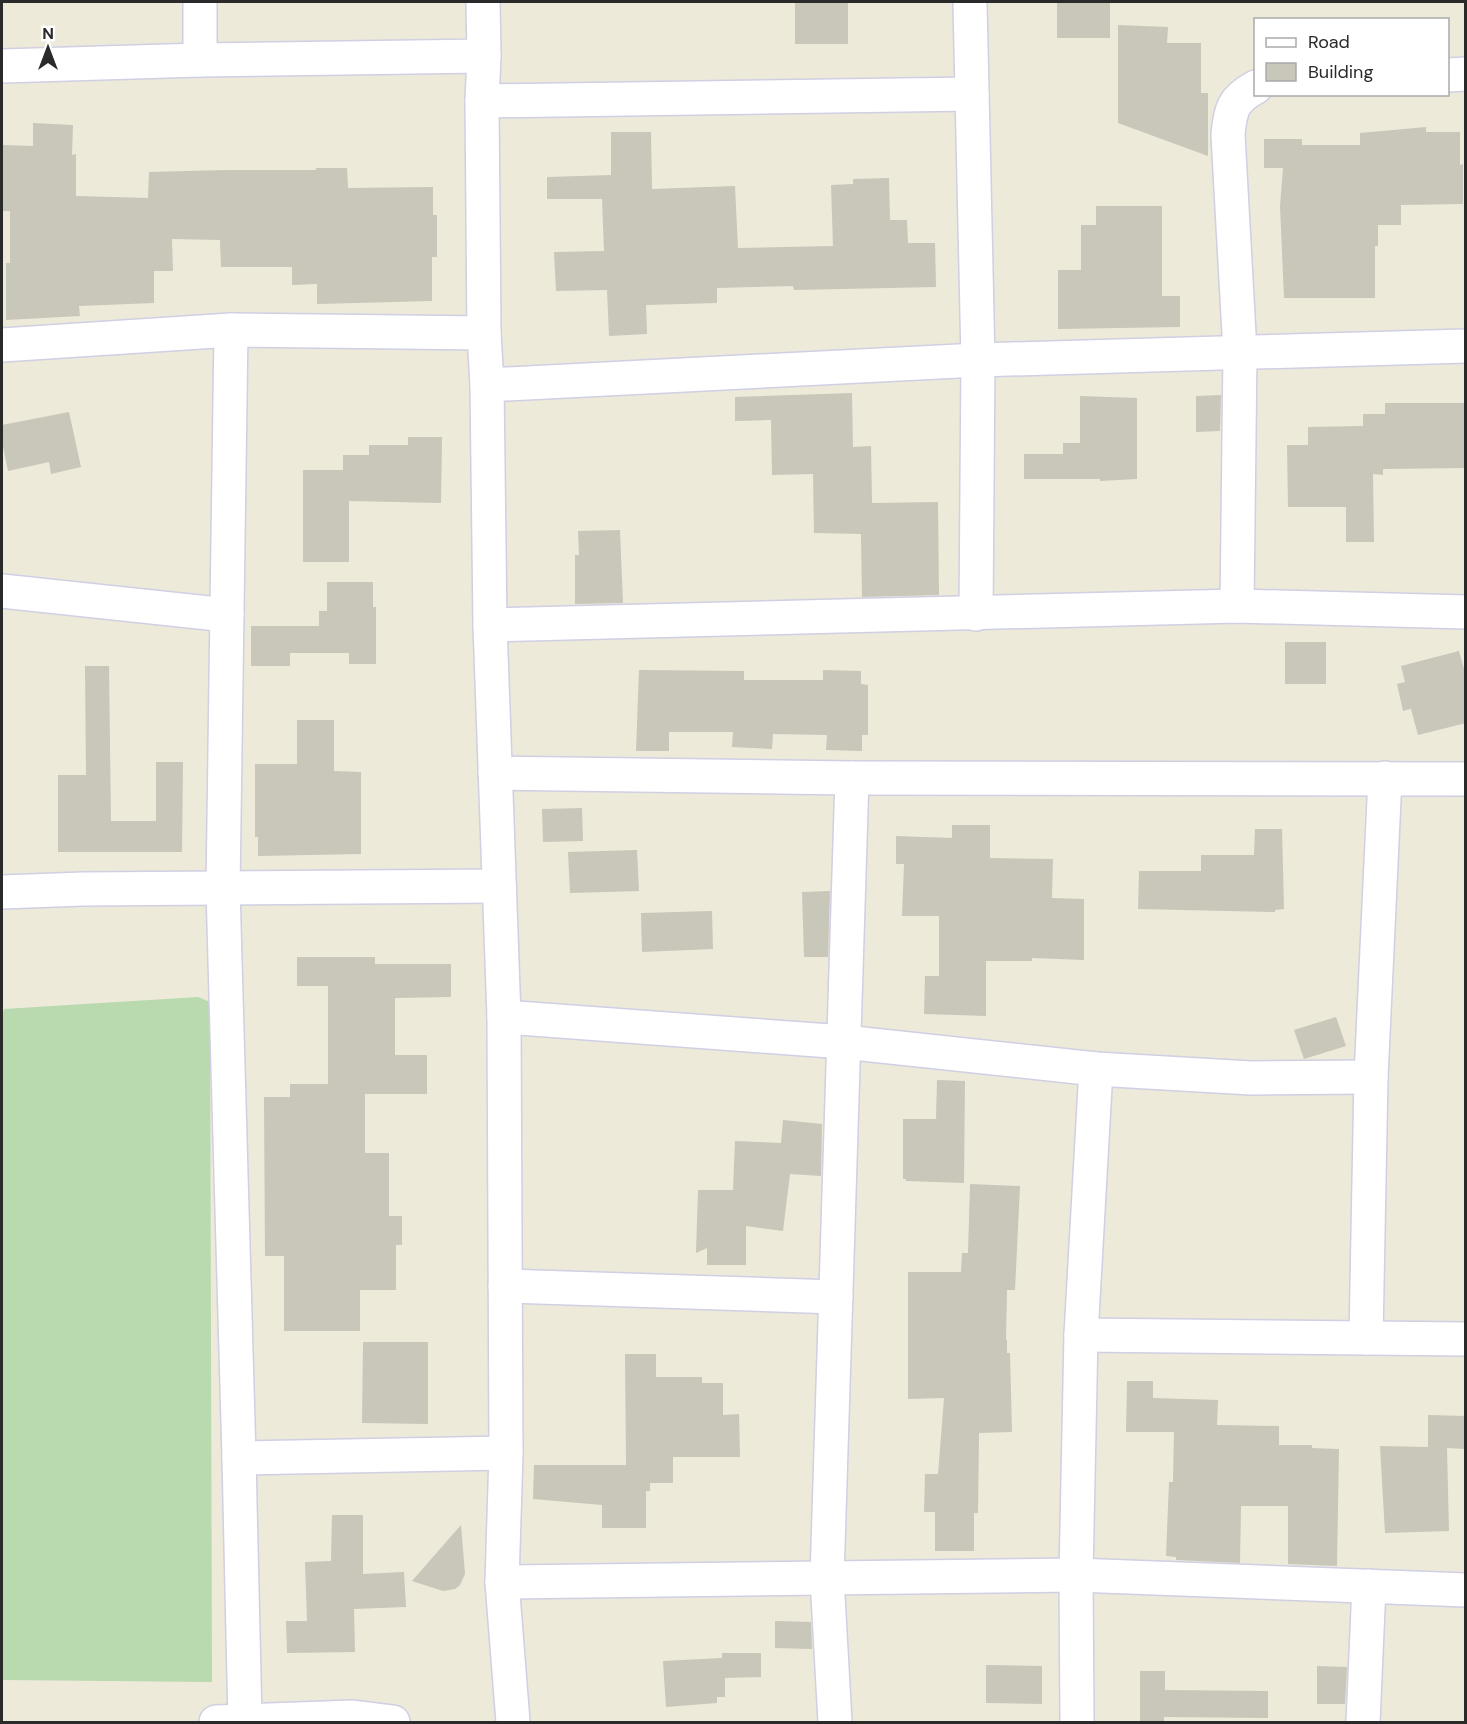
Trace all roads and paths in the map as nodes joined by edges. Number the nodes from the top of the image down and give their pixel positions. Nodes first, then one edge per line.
1 (200, 2) edge
2 (483, 2) edge
3 (970, 2) edge
4 (484, 56) junction
5 (200, 60) junction
6 (2, 66) edge
7 (1466, 74) edge
8 (1449, 75) edge
9 (1254, 88) edge
10 (972, 94) junction
11 (482, 101) junction
12 (231, 330) junction
13 (484, 333) junction
14 (2, 345) edge
15 (1466, 346) edge
16 (1240, 352) junction
17 (978, 360) junction
18 (487, 385) junction
19 (2, 591) edge
20 (1237, 606) junction
21 (1466, 612) edge
22 (976, 614) junction
23 (227, 615) junction
24 (490, 625) junction
25 (495, 773) junction
26 (852, 778) junction
27 (1385, 778) junction
28 (1466, 778) edge
29 (499, 886) junction
30 (223, 888) junction
31 (2, 892) edge
32 (504, 1017) junction
33 (844, 1042) junction
34 (1096, 1069) junction
35 (1371, 1077) junction
36 (505, 1286) junction
37 (836, 1297) junction
38 (1081, 1335) junction
39 (1366, 1338) junction
40 (1466, 1339) edge
41 (507, 1453) junction
42 (239, 1458) junction
43 (1076, 1575) junction
44 (828, 1578) junction
45 (502, 1582) junction
46 (1369, 1586) junction
47 (1466, 1590) edge
48 (354, 1720) edge
49 (230, 1722) edge
50 (393, 1722) edge
51 (513, 1722) edge
52 (835, 1722) edge
53 (1077, 1722) edge
54 (1363, 1722) edge

1 - 5 street
2 - 4 street
3 - 10 street
4 - 5 street
4 - 11 street
5 - 6 street
7 - 8 street
9 - 16 street
10 - 11 street
10 - 17 street
11 - 13 street
12 - 13 street
12 - 14 street
12 - 23 street
13 - 18 street
15 - 16 street
16 - 17 street
16 - 20 street
17 - 18 street
17 - 22 street
18 - 24 street
19 - 23 street
20 - 21 street
20 - 22 street
22 - 24 street
23 - 30 street
24 - 25 street
25 - 26 street
25 - 29 street
26 - 27 street
26 - 33 street
27 - 28 street
27 - 35 street
29 - 30 street
29 - 32 street
30 - 31 street
30 - 42 street
32 - 33 street
32 - 36 street
33 - 34 street
33 - 37 street
34 - 35 street
34 - 38 street
35 - 39 street
36 - 37 street
36 - 41 street
37 - 44 street
38 - 39 street
38 - 43 street
39 - 40 street
41 - 42 street
41 - 45 street
42 - 49 street
43 - 44 street
43 - 46 street
43 - 53 street
44 - 45 street
44 - 52 street
45 - 51 street
46 - 47 street
46 - 54 street
48 - 49 street
48 - 50 street

